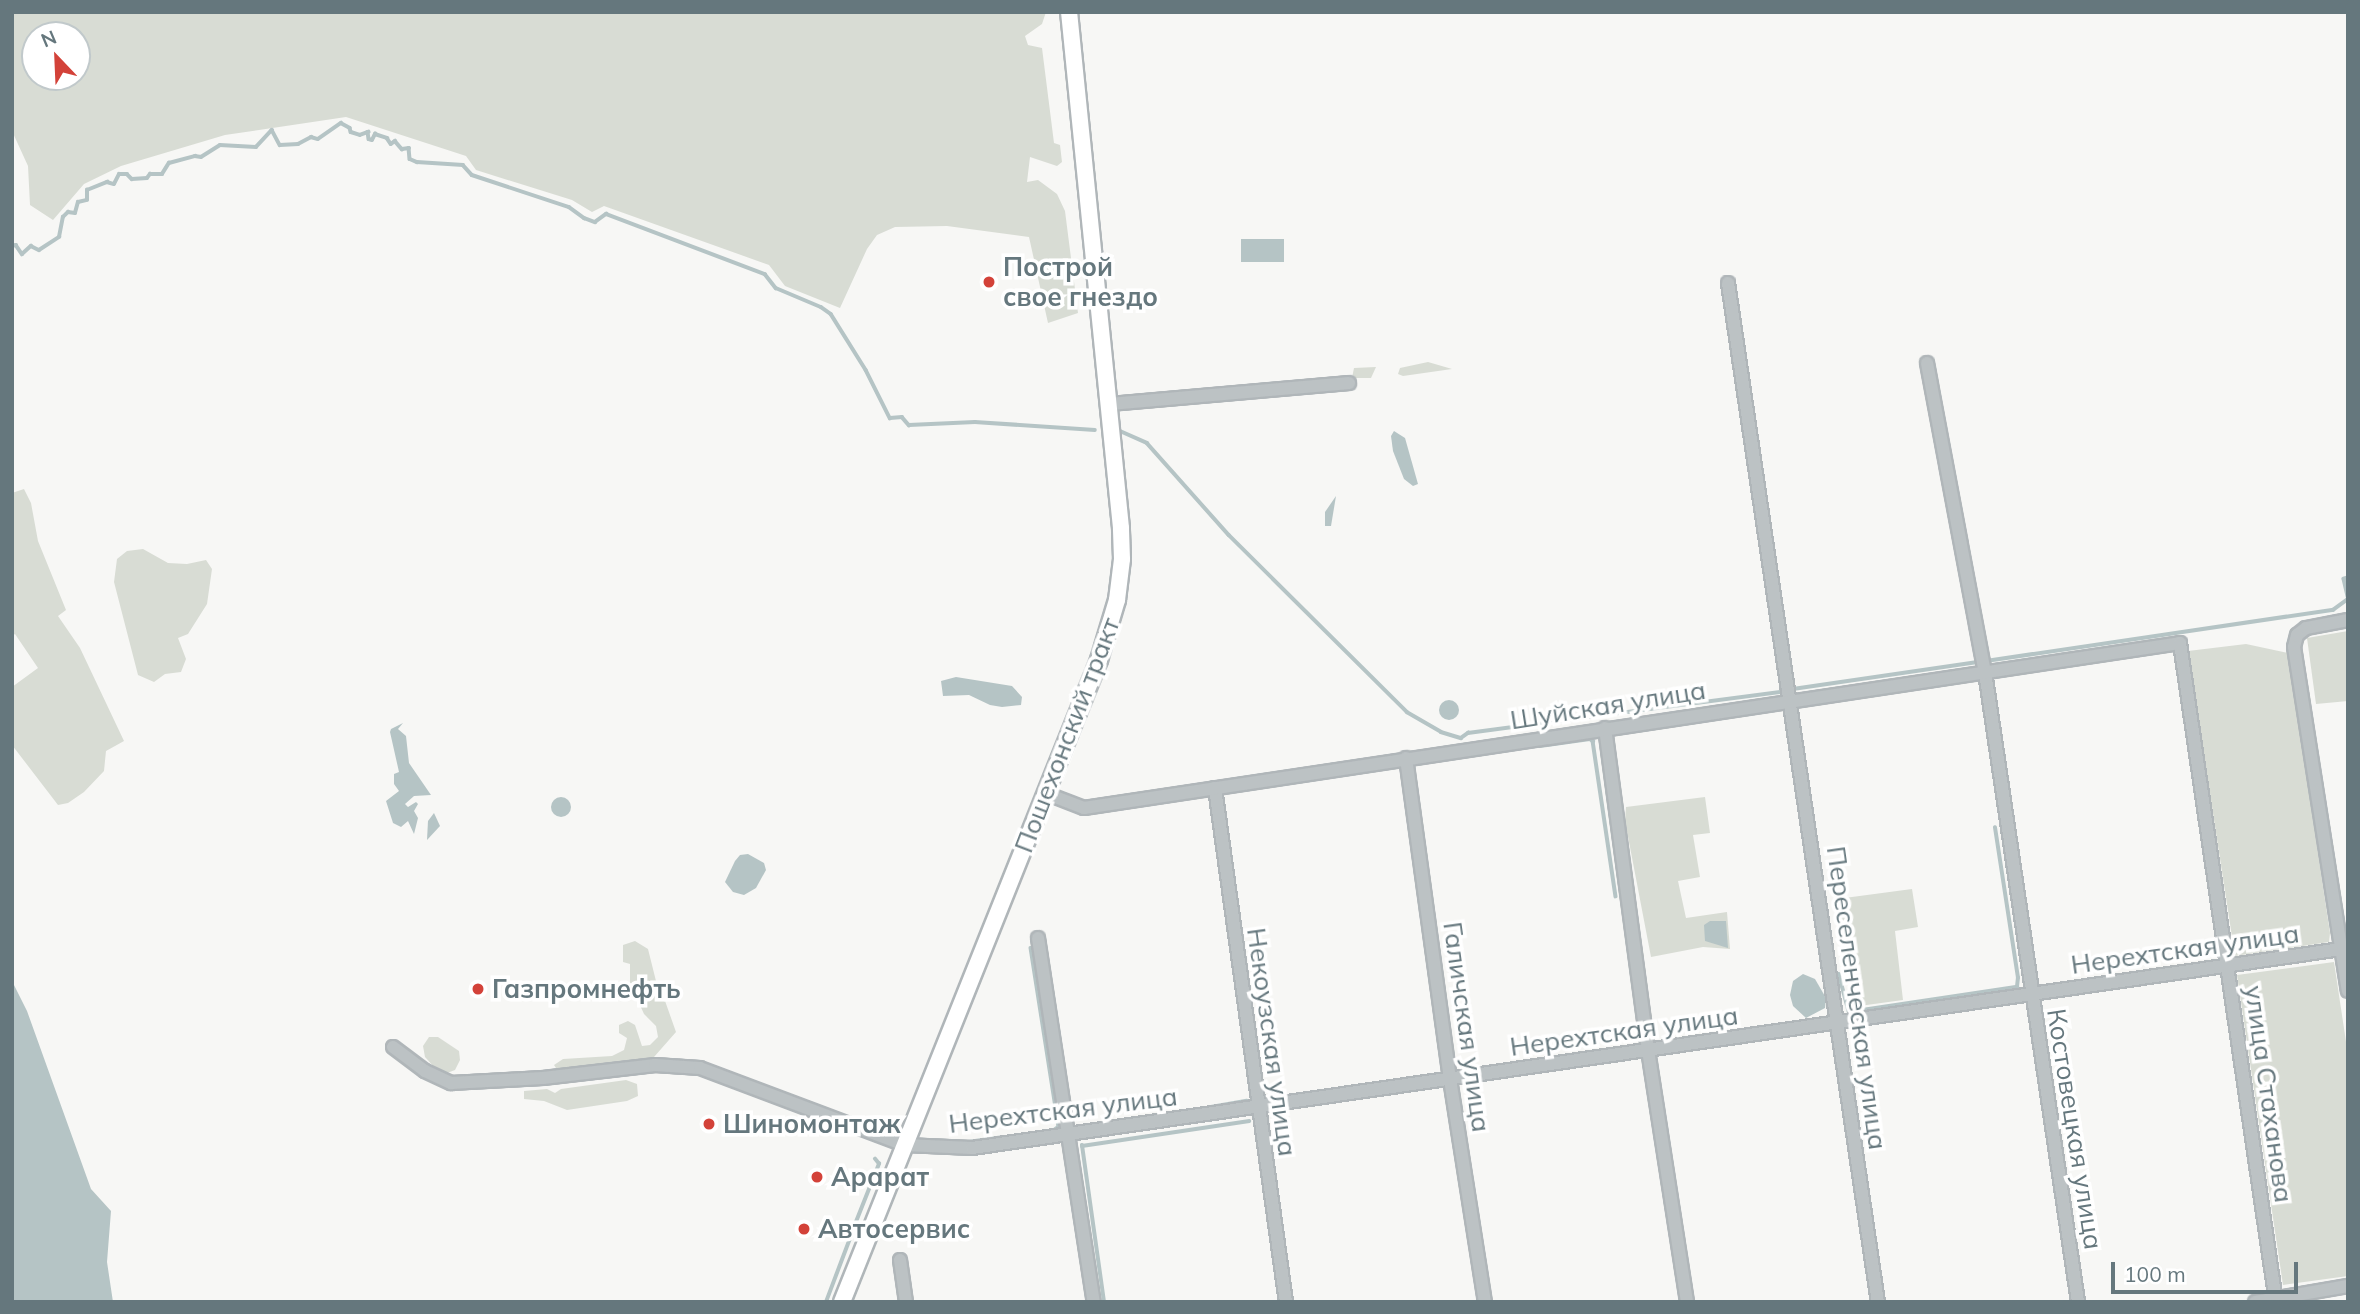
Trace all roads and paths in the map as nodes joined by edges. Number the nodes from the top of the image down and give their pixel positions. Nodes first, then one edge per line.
1 (1069, 12) edge
2 (1728, 283) dead end
3 (1927, 363) dead end
4 (1349, 383) dead end
5 (1110, 404) junction
6 (2348, 620) edge
7 (2180, 643) joint
8 (1983, 665) junction
9 (1789, 694) junction
10 (1605, 728) junction
11 (1406, 758) junction
12 (1215, 788) junction
13 (1045, 793) junction
14 (1038, 937) dead end
15 (2345, 948) edge
16 (2227, 966) junction
17 (2348, 991) edge
18 (2031, 995) junction
19 (1838, 1023) junction
20 (393, 1047) dead end
21 (1648, 1050) junction
22 (1450, 1079) junction
23 (1258, 1108) junction
24 (1069, 1135) junction
25 (905, 1145) junction
26 (900, 1260) dead end
27 (2348, 1286) edge
28 (2275, 1300) edge
29 (842, 1302) edge
30 (906, 1302) edge
31 (1094, 1302) edge
32 (1286, 1302) edge
33 (1485, 1302) edge
34 (1687, 1302) edge
35 (1878, 1302) edge
36 (2078, 1302) edge
37 (2255, 1302) edge

1 - 5 main road, Пошехонский тракт
2 - 9 street, Переселенческая улица
3 - 8 street, Костовецкая улица
4 - 5 street
5 - 13 main road, Пошехонский тракт
6 - 15 street
7 - 8 street, Шуйская улица
7 - 16 street, улица Стаханова
8 - 9 street, Шуйская улица
8 - 18 street, Костовецкая улица
9 - 10 street, Шуйская улица
9 - 19 street, Переселенческая улица
10 - 11 street, Шуйская улица
10 - 21 street
11 - 12 street, Шуйская улица
11 - 22 street, Галичская улица
12 - 13 street, Шуйская улица
12 - 23 street, Некоузская улица
13 - 25 main road, Пошехонский тракт
14 - 24 street
15 - 16 street, Нерехтская улица
15 - 17 street
16 - 18 street, Нерехтская улица
16 - 28 street, улица Стаханова
18 - 19 street, Нерехтская улица
18 - 36 street, Костовецкая улица
19 - 21 street, Нерехтская улица
19 - 35 street, Переселенческая улица
20 - 25 street, Нерехтская улица
21 - 22 street, Нерехтская улица
21 - 34 street
22 - 23 street, Нерехтская улица
22 - 33 street, Галичская улица
23 - 24 street, Нерехтская улица
23 - 32 street, Некоузская улица
24 - 25 street, Нерехтская улица
24 - 31 street
25 - 29 main road, Пошехонский тракт
26 - 30 street
27 - 28 street
28 - 37 street

